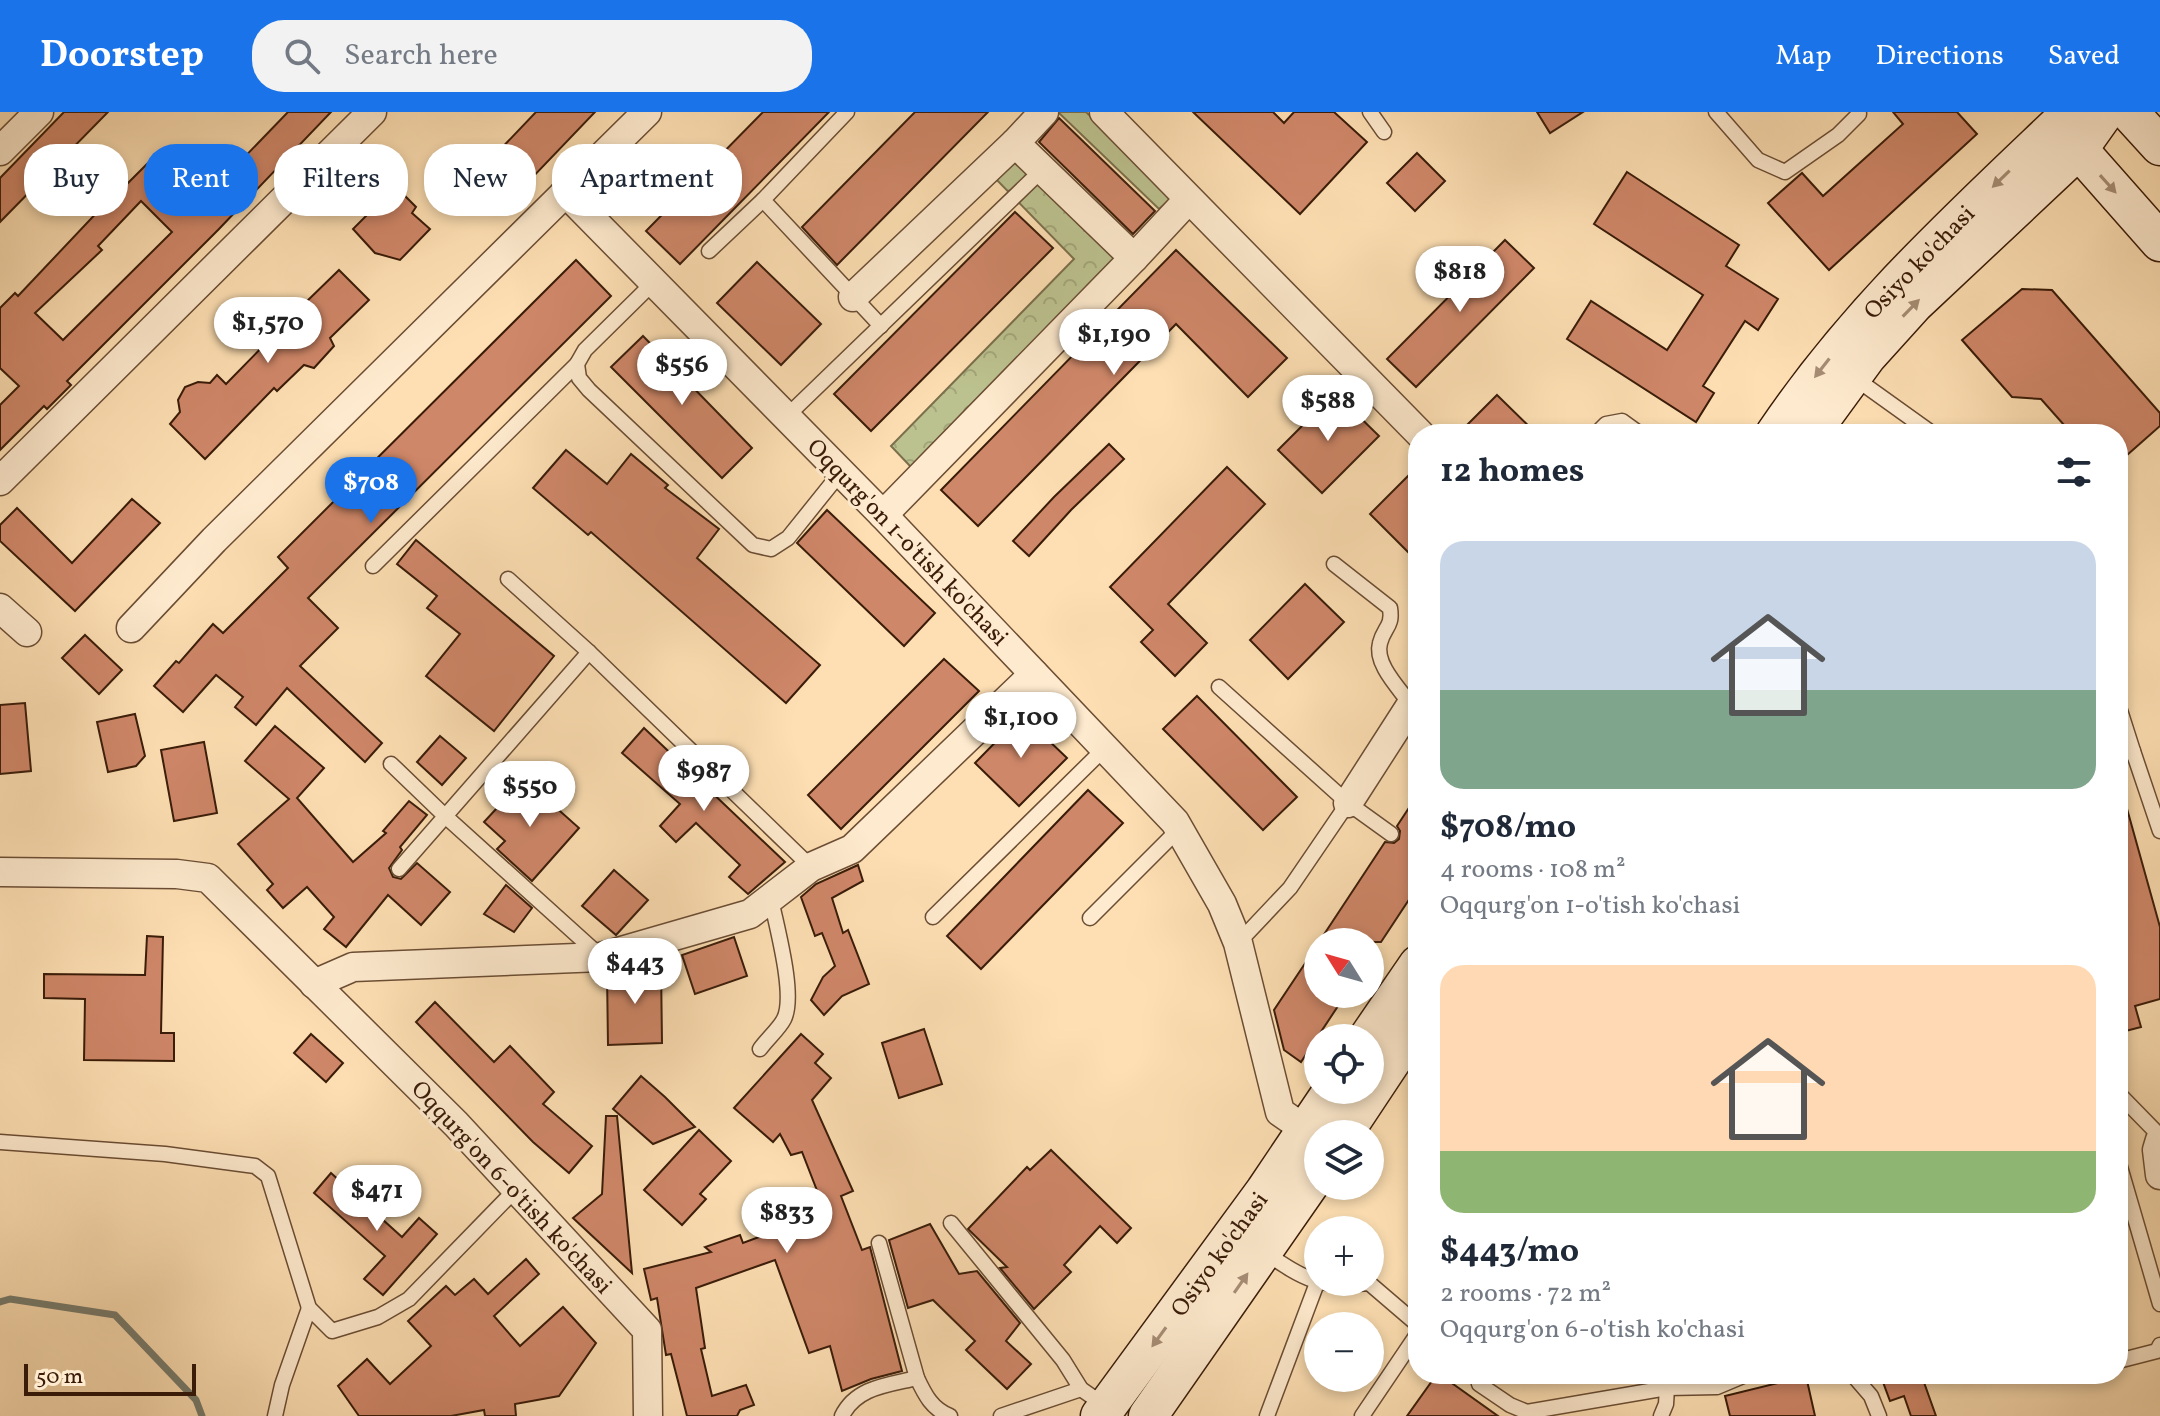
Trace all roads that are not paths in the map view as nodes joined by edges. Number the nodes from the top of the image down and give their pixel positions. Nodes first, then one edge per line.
1 (39, 112) edge
2 (372, 112) edge
3 (847, 112) edge
4 (1044, 112) edge
5 (1104, 112) edge
6 (1370, 112) edge
7 (1716, 112) edge
8 (2105, 112) edge
9 (2129, 112) edge
10 (642, 114) edge
11 (1859, 114) edge
12 (2066, 125) edge
13 (1384, 132) dead end
14 (1015, 143) junction
15 (612, 144) edge
16 (2160, 146) edge
17 (0, 151) edge
18 (1042, 170) junction
19 (763, 200) junction
20 (1188, 200) junction
21 (552, 205) edge
22 (589, 216) edge
23 (2160, 242) edge
24 (709, 251) dead end
25 (1134, 258) junction
26 (654, 282) junction
27 (853, 297) junction
28 (881, 326) junction
29 (577, 364) junction
30 (1852, 376) junction
31 (786, 417) junction
32 (1410, 424) edge
33 (1606, 424) edge
34 (1626, 424) edge
35 (1782, 424) edge
36 (1817, 424) edge
37 (1919, 424) edge
38 (841, 472) junction
39 (0, 481) edge
40 (883, 515) junction
41 (1334, 564) dead end
42 (373, 566) dead end
43 (508, 579) dead end
44 (0, 608) edge
45 (131, 628) dead end
46 (27, 632) dead end
47 (589, 652) junction
48 (1034, 674) junction
49 (1219, 687) dead end
50 (1408, 692) edge
51 (1408, 711) edge
52 (1105, 748) junction
53 (2128, 760) edge
54 (391, 764) dead end
55 (1348, 803) junction
56 (444, 815) junction
57 (1179, 829) junction
58 (2160, 831) edge
59 (1391, 834) dead end
60 (811, 867) junction
61 (399, 869) dead end
62 (0, 872) edge
63 (771, 899) junction
64 (933, 917) dead end
65 (1090, 918) dead end
66 (1238, 943) junction
67 (601, 957) junction
68 (1408, 980) edge
69 (314, 984) junction
70 (1378, 1024) edge
71 (1408, 1033) edge
72 (760, 1049) dead end
73 (2128, 1104) edge
74 (1334, 1120) edge
75 (1304, 1125) edge
76 (2160, 1138) edge
77 (0, 1142) edge
78 (1304, 1161) edge
79 (2160, 1175) edge
80 (1304, 1186) edge
81 (516, 1189) junction
82 (2128, 1194) edge
83 (951, 1223) dead end
84 (1249, 1242) junction
85 (879, 1243) dead end
86 (1304, 1277) edge
87 (1312, 1296) edge
88 (1384, 1296) edge
89 (2160, 1304) edge
90 (309, 1308) junction
91 (1408, 1316) edge
92 (2160, 1345) edge
93 (1408, 1348) edge
94 (2128, 1358) edge
95 (917, 1378) junction
96 (1479, 1384) dead end
97 (1724, 1384) edge
98 (1861, 1384) edge
99 (1667, 1388) junction
100 (1101, 1407) edge
101 (275, 1416) edge
102 (648, 1416) edge
103 (842, 1416) edge
104 (950, 1416) edge
105 (1001, 1416) edge
106 (1148, 1416) edge
107 (1267, 1416) edge
108 (1362, 1416) edge
109 (1661, 1416) edge
110 (1879, 1416) edge

1 - 17 street
2 - 39 street
3 - 19 lane
4 - 14 street
5 - 20 street
6 - 13 lane
7 - 11 lane
8 - 12 main road, Osiyo ko'chasi
9 - 16 main road
10 - 15 street
12 -> 23 main road
30 -> 12 main road, Osiyo ko'chasi
12 -> 35 main road, Osiyo ko'chasi
14 - 18 street
14 - 27 street
18 - 25 street
18 - 28 lane
19 - 24 lane
19 - 27 lane
20 - 25 street
20 - 32 street
21 - 45 street
22 - 26 street, Oqqurg'on 1-o'tish ko'chasi
25 - 40 street
26 - 29 lane
26 - 31 street, Oqqurg'on 1-o'tish ko'chasi
27 - 28 lane
28 - 31 lane
29 - 38 lane
29 - 42 lane
30 - 36 main road, Osiyo ko'chasi
30 - 37 lane
31 - 38 street, Oqqurg'on 1-o'tish ko'chasi
33 - 34 lane
38 - 40 street, Oqqurg'on 1-o'tish ko'chasi
40 - 48 street, Oqqurg'on 1-o'tish ko'chasi
41 - 50 lane
43 - 47 lane
44 - 46 street
47 - 56 lane
47 - 60 lane
48 - 52 street, Oqqurg'on 1-o'tish ko'chasi
48 - 60 street
49 - 55 lane
51 - 55 street
52 - 57 street, Oqqurg'on 1-o'tish ko'chasi
52 - 64 lane
53 - 58 lane
54 - 56 lane
55 - 59 lane
55 - 66 lane
56 - 61 lane
56 - 67 lane
57 - 65 lane
57 - 66 street, Oqqurg'on 1-o'tish ko'chasi
60 - 63 street
62 - 69 street, Oqqurg'on 6-o'tish ko'chasi
63 - 67 street
63 - 72 lane
66 - 75 street, Oqqurg'on 1-o'tish ko'chasi
67 - 69 street
68 - 70 main road
69 - 81 street, Oqqurg'on 6-o'tish ko'chasi
71 - 74 main road, Osiyo ko'chasi
73 - 76 lane
76 - 79 street
77 - 90 lane
78 - 84 main road, Osiyo ko'chasi
80 - 84 main road, Osiyo ko'chasi
81 - 90 lane
81 - 102 street, Oqqurg'on 6-o'tish ko'chasi
82 - 89 lane
83 - 100 lane
84 - 86 lane
84 -> 100 main road, Osiyo ko'chasi
106 -> 84 main road, Osiyo ko'chasi
85 - 95 lane
87 - 107 lane
88 - 91 lane
90 - 101 lane
92 - 94 lane
93 - 108 lane
95 - 103 lane
95 - 104 lane
96 - 99 lane
97 - 99 lane
98 - 110 lane
99 - 109 lane
100 - 105 lane

